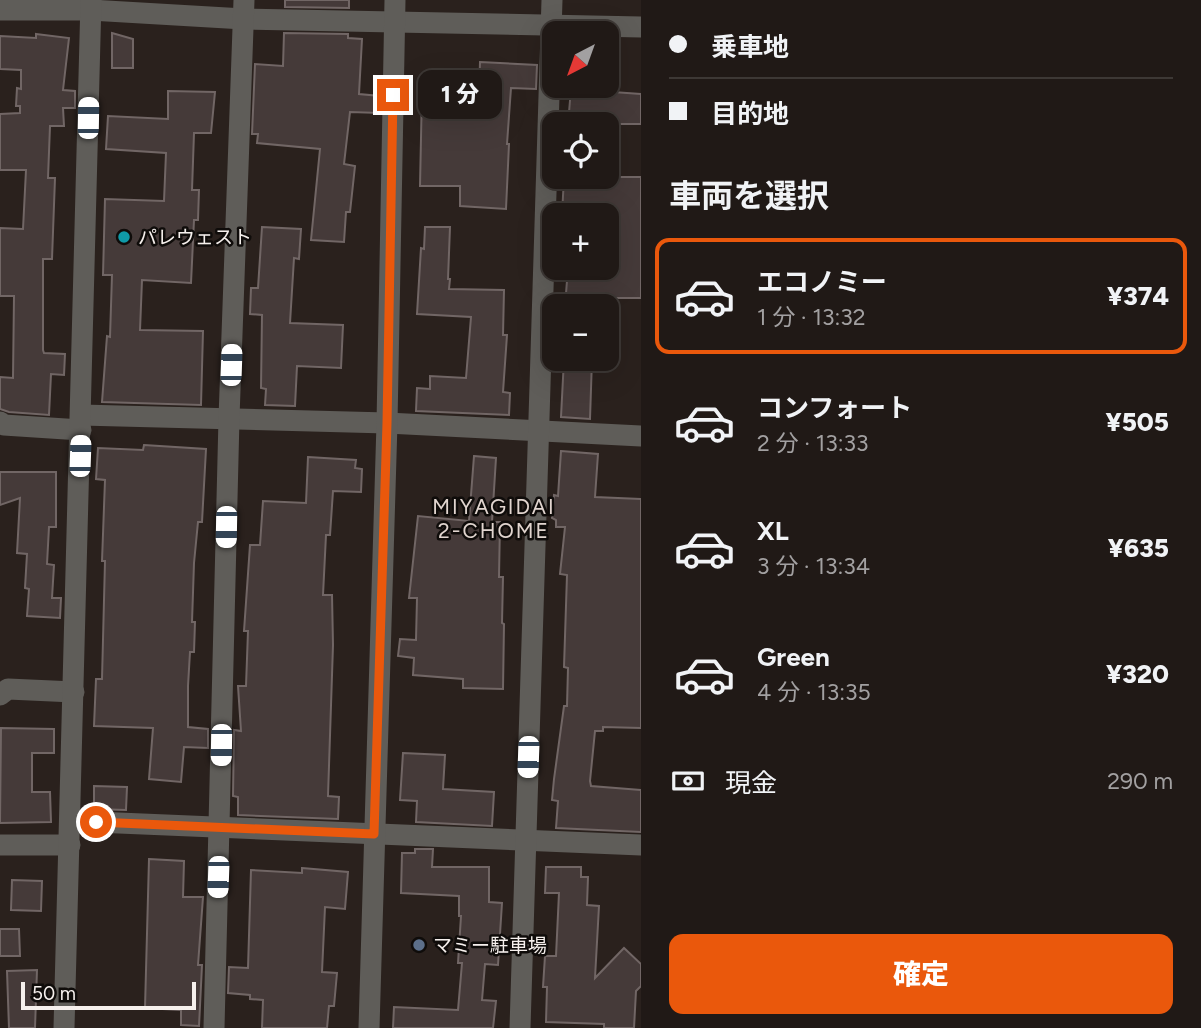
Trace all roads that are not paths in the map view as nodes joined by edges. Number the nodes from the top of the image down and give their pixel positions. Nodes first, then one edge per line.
1 (552, 0) edge
2 (90, 5) edge
3 (244, 9) edge
4 (0, 10) edge
5 (395, 10) edge
6 (552, 21) edge
7 (542, 24) edge
8 (620, 27) edge
9 (641, 27) edge
10 (550, 98) edge
11 (229, 418) junction
12 (0, 422) edge
13 (81, 423) junction
14 (387, 423) junction
15 (539, 430) junction
16 (641, 436) edge
17 (74, 692) junction
18 (0, 695) edge
19 (71, 821) junction
20 (219, 827) junction
21 (374, 834) junction
22 (525, 839) junction
23 (0, 845) edge
24 (70, 845) junction
25 (641, 845) edge
26 (64, 1028) edge
27 (214, 1028) edge
28 (369, 1028) edge
29 (520, 1028) edge

1 - 6 street
2 - 3 street
2 - 4 street
2 - 13 street
3 - 5 street
3 - 11 street
5 - 7 street
5 - 14 street
8 - 9 street
10 - 15 street
11 - 13 street
11 - 14 street
11 - 20 street
12 - 13 street
13 - 17 street
14 - 15 street
14 - 21 street
15 - 16 street
15 - 22 street
17 - 18 street
17 - 19 street
19 - 20 street
19 - 24 street
20 - 21 street
20 - 27 street
21 - 22 street
21 - 28 street
22 - 25 street
22 - 29 street
23 - 24 street
24 - 26 street

